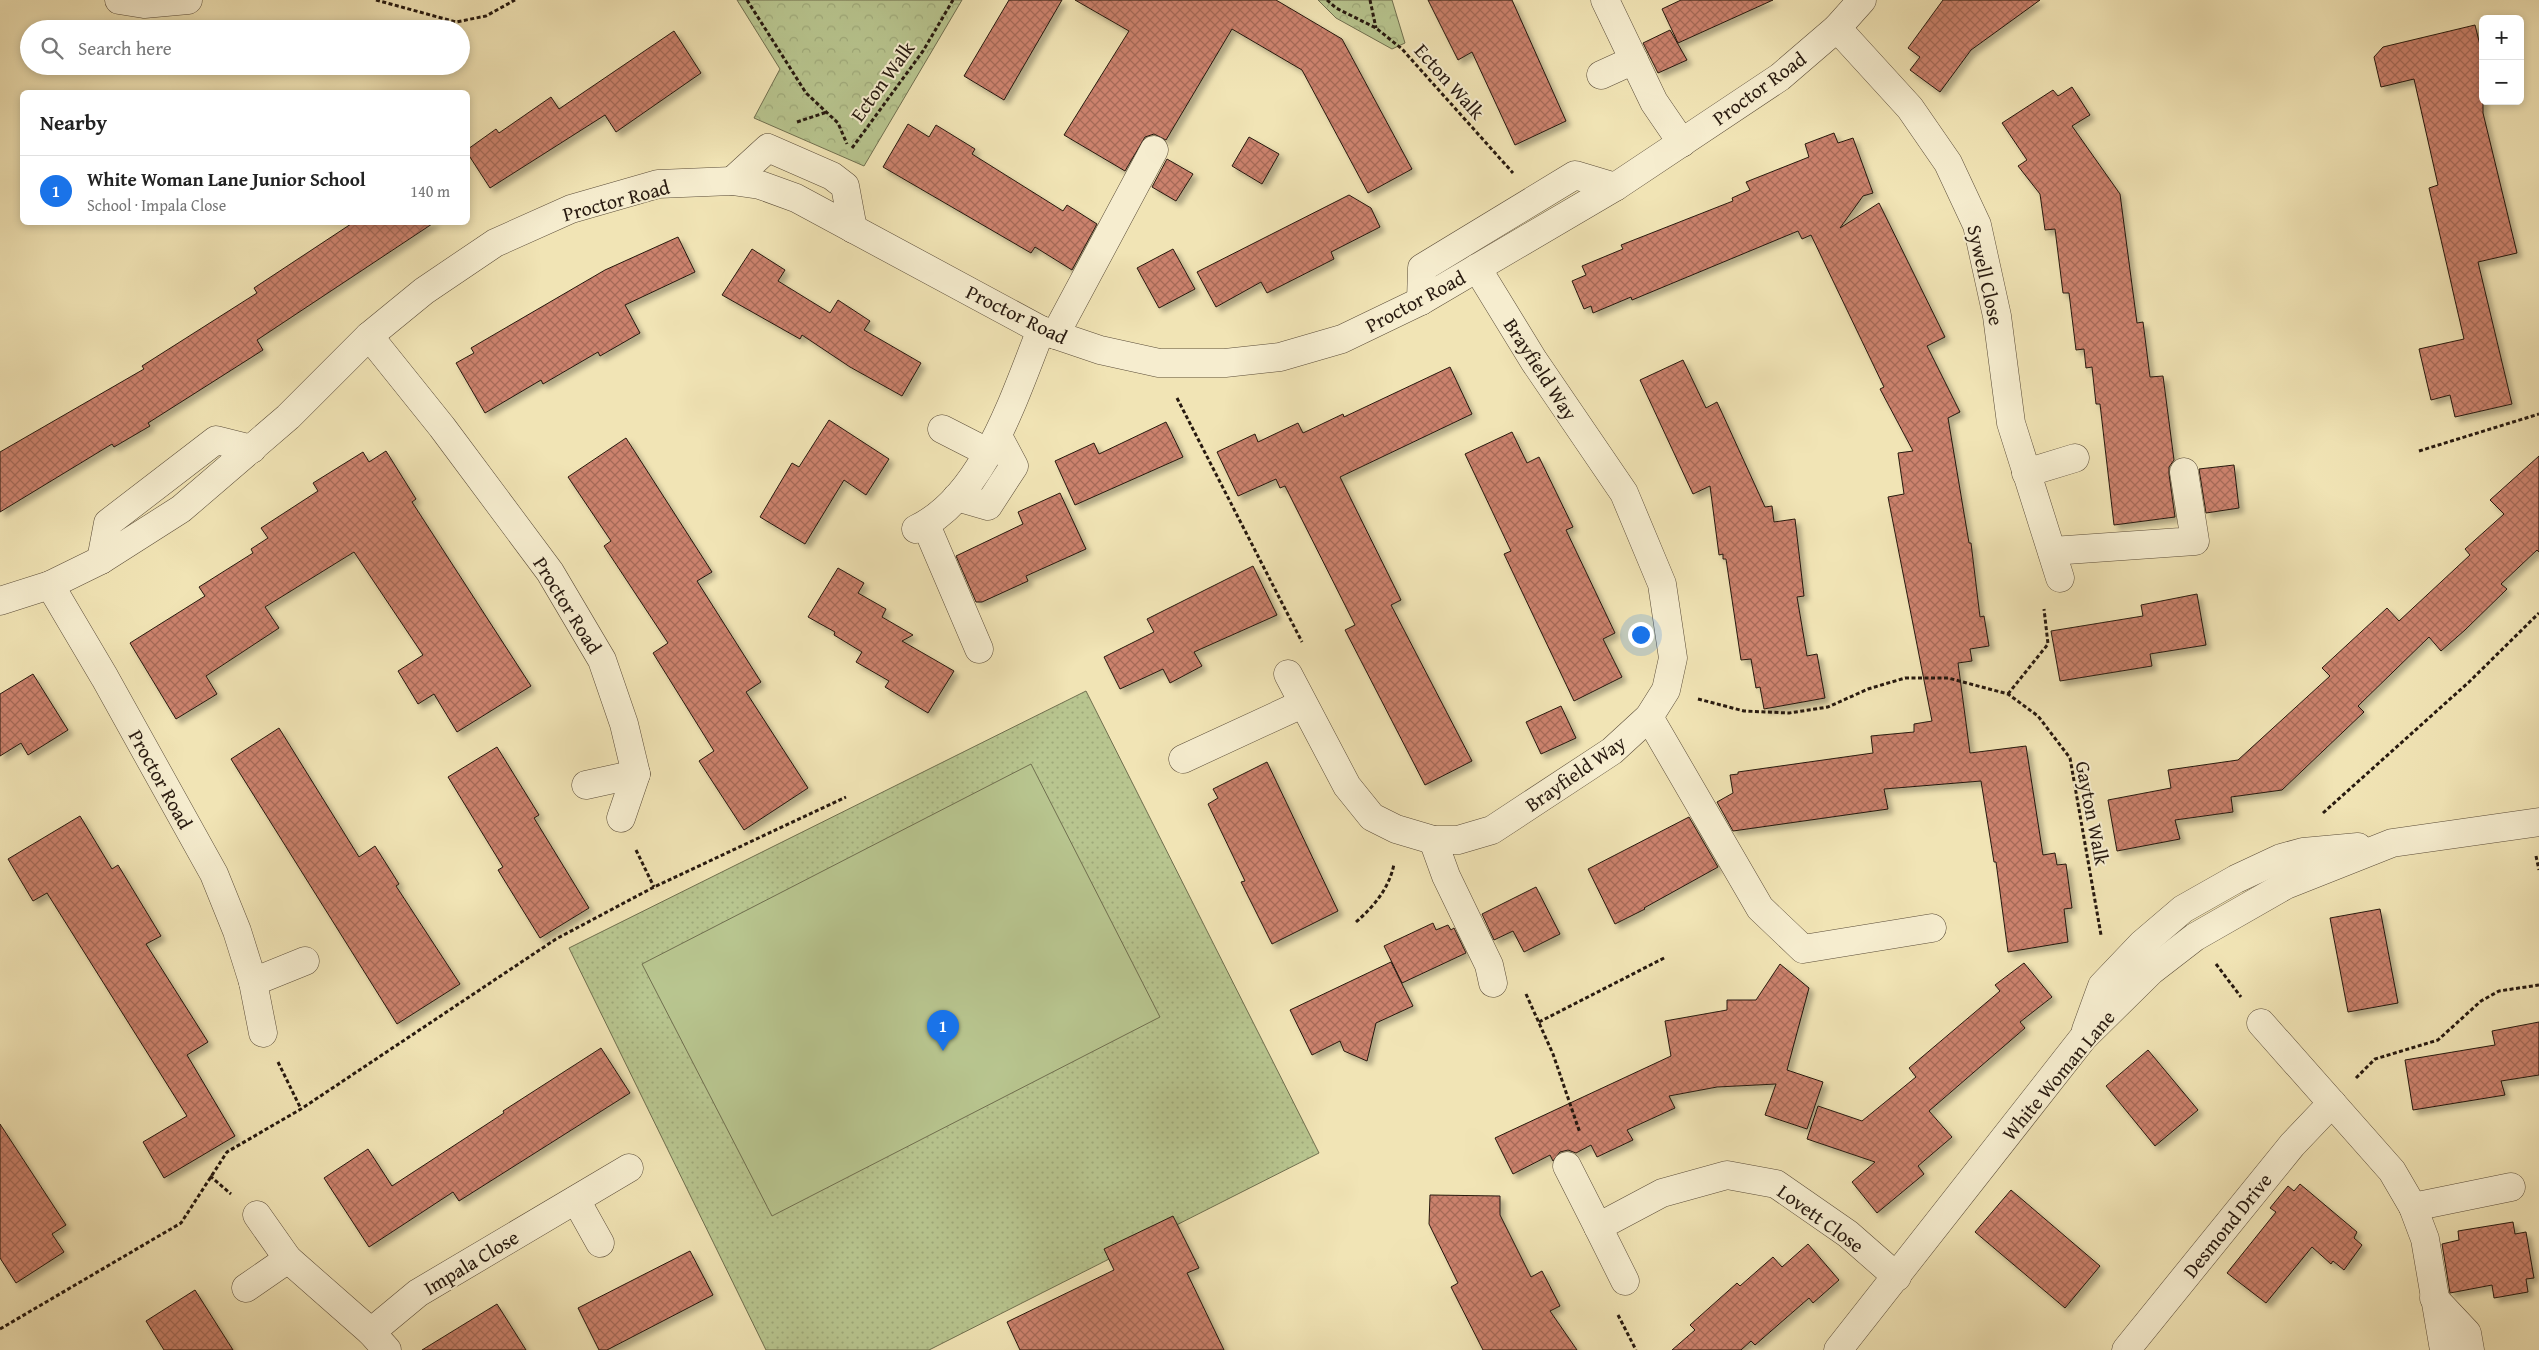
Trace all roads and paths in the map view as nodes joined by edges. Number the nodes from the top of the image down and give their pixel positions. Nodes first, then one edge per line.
1 (119, 0) edge
2 (188, 0) edge
3 (376, 0) edge
4 (515, 0) edge
5 (747, 0) edge
6 (953, 0) edge
7 (1327, 0) edge
8 (1370, 0) edge
9 (1605, 0) edge
10 (1862, 0) edge
11 (449, 20) edge
12 (466, 20) edge
13 (1376, 28) junction
14 (1837, 28) junction
15 (1634, 60) junction
16 (1600, 74) dead end
17 (1682, 143) junction
18 (1154, 150) dead end
19 (732, 181) junction
20 (1615, 187) junction
21 (1534, 201) junction
22 (853, 229) junction
23 (1477, 268) junction
24 (1421, 301) junction
25 (1048, 332) junction
26 (369, 336) junction
27 (1159, 363) junction
28 (2539, 414) edge
29 (942, 429) dead end
30 (994, 444) junction
31 (2419, 451) dead end
32 (2075, 458) dead end
33 (2184, 472) dead end
34 (2026, 473) junction
35 (2052, 551) junction
36 (2060, 578) joint
37 (50, 585) junction
38 (0, 601) edge
39 (2539, 613) edge
40 (979, 649) dead end
41 (1288, 674) joint
42 (1666, 690) junction
43 (2008, 694) junction
44 (1302, 704) junction
45 (1649, 717) junction
46 (1183, 759) dead end
47 (636, 774) junction
48 (586, 785) dead end
49 (846, 797) dead end
50 (621, 818) joint
51 (2539, 822) edge
52 (1396, 829) junction
53 (1433, 840) junction
54 (2392, 843) junction
55 (2303, 852) junction
56 (2539, 855) edge
57 (2526, 856) dead end
58 (654, 887) junction
59 (1356, 922) dead end
60 (1932, 928) dead end
61 (2102, 943) dead end
62 (1666, 957) dead end
63 (2221, 957) dead end
64 (305, 961) dead end
65 (2214, 962) junction
66 (2208, 966) dead end
67 (253, 982) junction
68 (1493, 983) dead end
69 (2539, 984) edge
70 (1524, 991) dead end
71 (1539, 1022) junction
72 (2261, 1023) joint
73 (264, 1033) joint
74 (2083, 1038) junction
75 (2332, 1103) junction
76 (301, 1109) junction
77 (1567, 1166) joint
78 (629, 1168) dead end
79 (2512, 1187) dead end
80 (576, 1200) junction
81 (2413, 1207) junction
82 (257, 1215) dead end
83 (1598, 1227) junction
84 (600, 1243) dead end
85 (288, 1259) junction
86 (1897, 1277) junction
87 (1624, 1281) dead end
88 (246, 1288) dead end
89 (2434, 1298) junction
90 (1866, 1316) junction
91 (0, 1329) edge
92 (379, 1341) edge
93 (1824, 1350) edge
94 (1838, 1350) edge
95 (2126, 1350) edge
96 (2444, 1350) edge
97 (2470, 1350) edge

1 - 2 street
3 - 11 path
4 - 12 path
5 - 6 path, Ecton Walk
7 - 13 path, Ecton Walk
8 - 13 path
9 - 15 street
10 - 14 street, Proctor Road
13 - 21 path, Ecton Walk
14 - 17 street, Proctor Road
14 - 34 street, Sywell Close
15 - 16 street
15 - 17 street
17 - 20 street, Proctor Road
18 - 25 street
19 - 22 street, Proctor Road
19 - 22 street
19 - 26 street, Proctor Road
20 - 21 street
20 - 23 street, Proctor Road
21 - 24 street
22 - 25 street, Proctor Road
23 - 24 street, Proctor Road
23 - 42 street, Brayfield Way
24 - 27 street, Proctor Road
25 - 27 street, Proctor Road
25 - 30 street
26 - 37 street, Proctor Road
26 - 47 street, Proctor Road
27 - 41 path
28 - 31 path
29 - 30 street
30 - 40 street
32 - 34 street
33 - 35 street
34 - 35 street, Sywell Close
35 - 36 street, Sywell Close
36 - 43 path
37 - 38 street, Proctor Road
37 - 67 street, Proctor Road
39 - 55 path
41 - 44 street, Brayfield Way
42 - 43 path, Gayton Walk
42 - 45 street, Brayfield Way
43 - 61 path, Gayton Walk
44 - 46 street
44 - 52 street, Brayfield Way
45 - 53 street, Brayfield Way
45 - 60 street
47 - 48 street
47 - 50 street
49 - 58 path
50 - 58 path
51 - 54 street, White Woman Lane
52 - 53 street, Brayfield Way
52 - 59 path
53 - 68 street
54 - 55 street
54 - 74 street, White Woman Lane
55 - 74 street
56 - 57 path
58 - 76 path
62 - 71 path
63 - 65 path
64 - 67 street
65 - 66 path
65 - 72 path
67 - 73 street, Proctor Road
69 - 75 path
70 - 71 path
71 - 77 path
72 - 75 street
73 - 76 path
74 - 86 street, White Woman Lane
75 - 81 street
75 - 95 street, Desmond Drive
76 - 91 path
77 - 83 street
78 - 80 street, Impala Close
79 - 81 street
80 - 84 street
80 - 92 street, Impala Close
81 - 89 street
82 - 85 street, Impala Close
83 - 86 street, Lovett Close
83 - 87 street
85 - 88 street
85 - 92 street, Impala Close
86 - 90 street, White Woman Lane
89 - 96 street
89 - 97 street
90 - 93 street
90 - 94 street, White Woman Lane

